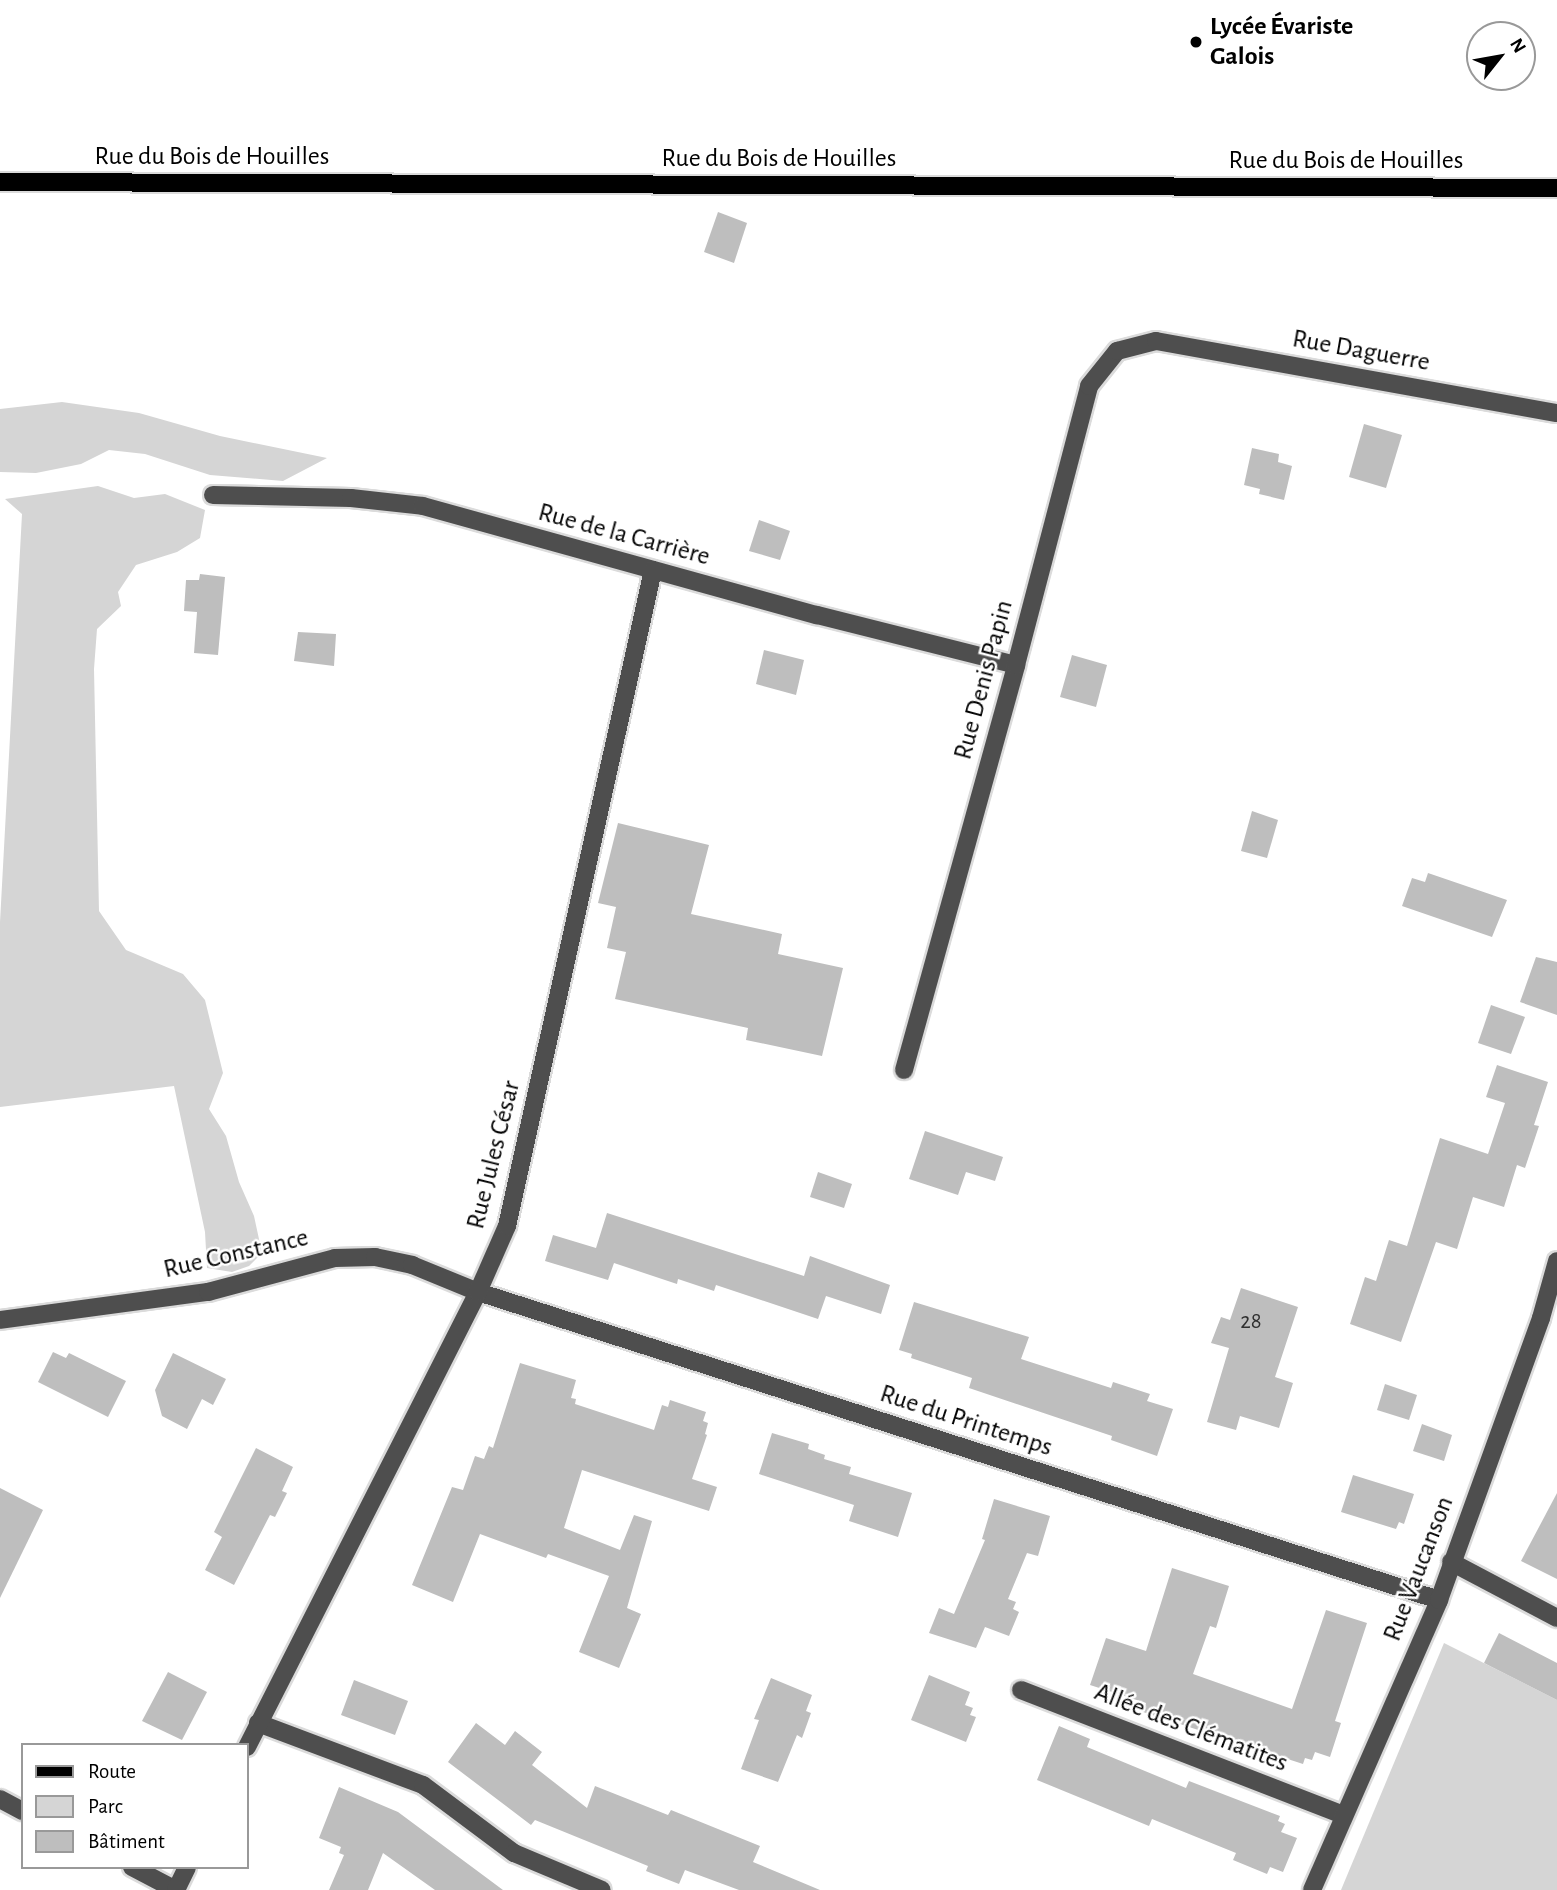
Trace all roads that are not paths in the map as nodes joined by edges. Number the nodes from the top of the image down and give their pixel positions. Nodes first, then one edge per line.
1 (0, 182) edge
2 (1557, 188) edge
3 (1156, 341) joint
4 (1557, 413) edge
5 (213, 495) dead end
6 (653, 570) junction
7 (1016, 666) junction
8 (904, 1070) dead end
9 (1557, 1261) edge
10 (478, 1292) junction
11 (0, 1320) edge
12 (1549, 1320) edge
13 (1451, 1562) junction
14 (1438, 1600) junction
15 (1557, 1618) edge
16 (1021, 1690) dead end
17 (258, 1723) junction
18 (248, 1745) edge
19 (0, 1799) edge
20 (21, 1810) edge
21 (1343, 1815) junction
22 (136, 1869) edge
23 (186, 1869) edge
24 (176, 1890) edge
25 (603, 1890) edge
26 (1312, 1890) edge

1 - 2 main road, Rue du Bois de Houilles
3 - 4 street, Rue Daguerre
3 - 7 street, Rue Denis Papin
5 - 6 street, Rue de la Carrière
6 - 7 street, Rue de la Carrière
6 - 10 street, Rue Jules César
7 - 8 street, Rue Denis Papin
9 - 12 street, Rue Vaucanson
10 - 11 street, Rue Constance
10 - 14 street, Rue du Printemps
10 - 17 street, Rue Jules César
12 - 13 street, Rue Vaucanson
13 - 14 street, Rue Vaucanson
13 - 15 street
14 - 21 street, Rue Vaucanson
16 - 21 street, Allée des Clématites
17 - 18 street, Rue Jules César
17 - 25 street
19 - 20 street
21 - 26 street, Rue Vaucanson
22 - 24 street
23 - 24 street

